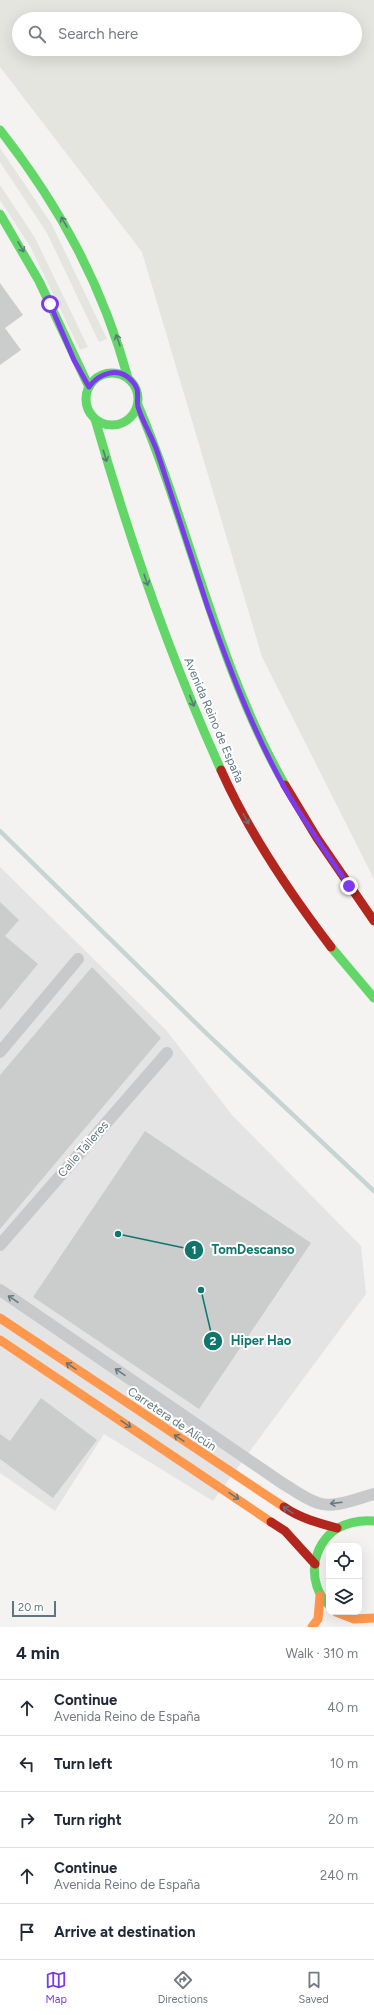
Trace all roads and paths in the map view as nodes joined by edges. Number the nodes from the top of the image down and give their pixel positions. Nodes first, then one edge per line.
1 (0, 130) edge
2 (0, 214) edge
3 (128, 378) junction
4 (89, 387) junction
5 (138, 406) junction
6 (95, 419) junction
7 (374, 920) edge
8 (78, 959) dead end
9 (374, 998) edge
10 (0, 1052) edge
11 (167, 1053) dead end
12 (0, 1246) edge
13 (0, 1290) edge
14 (0, 1318) edge
15 (0, 1340) edge
16 (374, 1494) edge
17 (374, 1521) edge
18 (337, 1528) junction
19 (315, 1564) junction
20 (320, 1596) junction
21 (326, 1602) edge
22 (344, 1615) edge
23 (374, 1618) edge
24 (354, 1619) junction
25 (341, 1624) dead end
26 (312, 1627) edge

3 -> 1 street
2 -> 4 street
3 - 4 street
3 - 5 street
4 - 6 street
5 - 6 street
5 - 7 street
6 -> 9 street, Avenida Reino de España
8 - 10 street
11 - 12 street, Calle Talleres
16 -> 13 street
18 -> 14 street, Carretera de Alicún
15 -> 19 street
17 - 18 street
18 - 19 street
19 - 20 street
20 - 21 street
20 - 26 street
22 - 24 street
23 - 24 street
24 - 25 street

